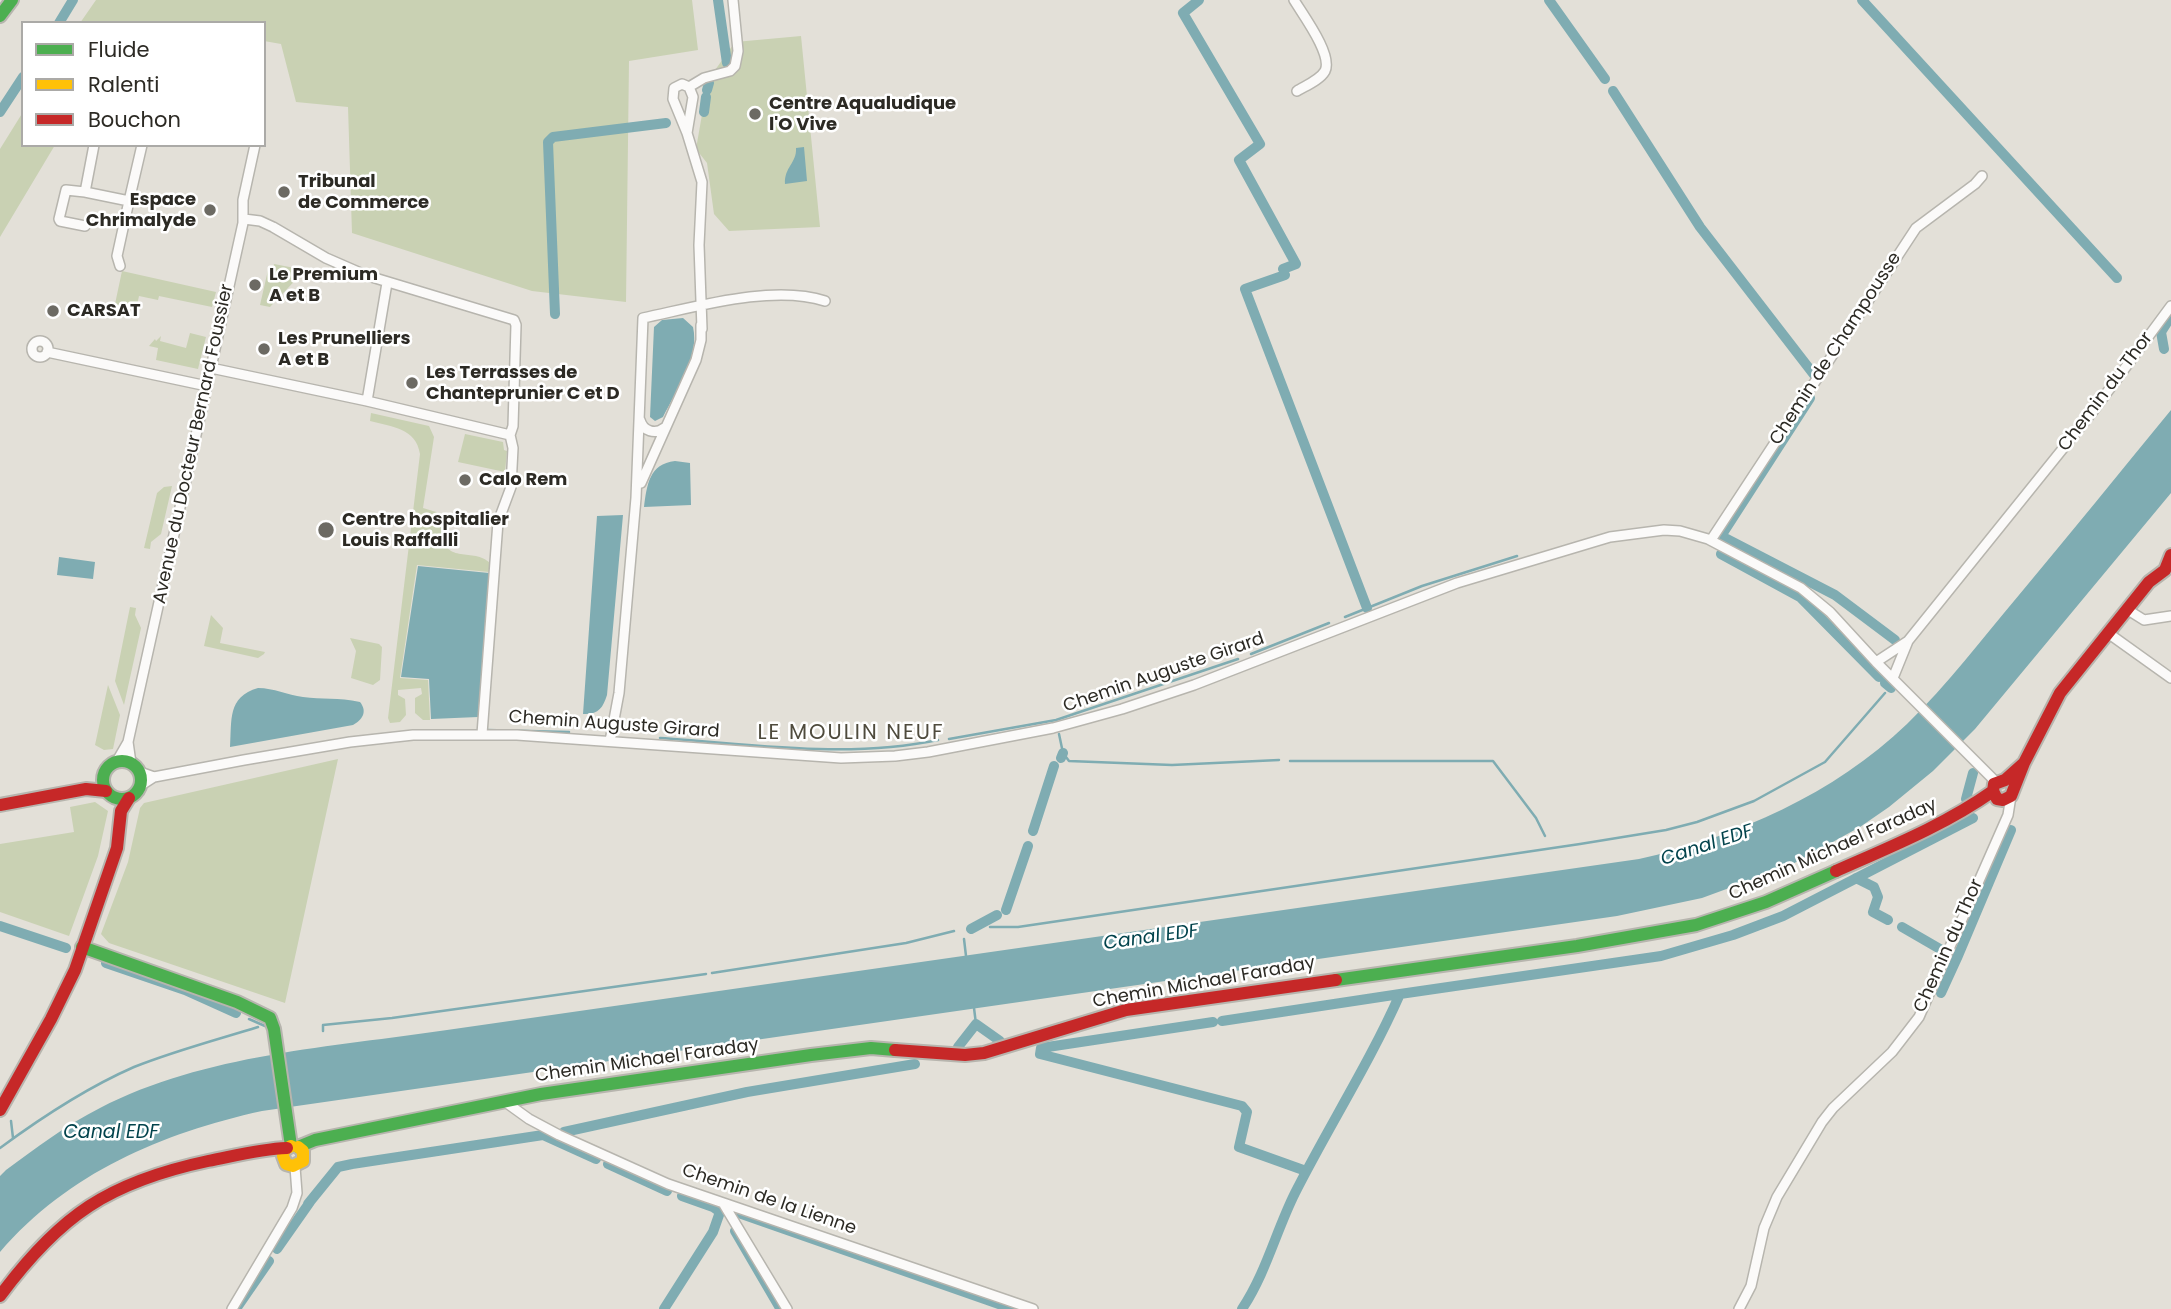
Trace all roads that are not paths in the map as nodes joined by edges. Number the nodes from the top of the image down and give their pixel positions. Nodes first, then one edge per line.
1 (12, 0) edge
2 (733, 0) edge
3 (1294, 0) edge
4 (0, 16) edge
5 (689, 87) junction
6 (1297, 91) dead end
7 (687, 133) junction
8 (94, 147) edge
9 (142, 147) edge
10 (255, 147) edge
11 (1982, 176) dead end
12 (85, 192) junction
13 (130, 201) junction
14 (244, 219) junction
15 (85, 226) dead end
16 (120, 265) dead end
17 (387, 283) junction
18 (825, 301) dead end
19 (701, 306) junction
20 (2171, 306) edge
21 (680, 311) junction
22 (702, 329) junction
23 (32, 341) dead end
24 (211, 368) junction
25 (207, 386) junction
26 (367, 401) junction
27 (639, 418) junction
28 (664, 427) junction
29 (510, 435) junction
30 (636, 498) junction
31 (1711, 540) junction
32 (2171, 555) edge
33 (2128, 610) junction
34 (2171, 616) edge
35 (2108, 633) junction
36 (1908, 641) junction
37 (1876, 662) junction
38 (1893, 678) junction
39 (2171, 678) edge
40 (482, 734) junction
41 (610, 741) junction
42 (128, 742) junction
43 (117, 761) junction
44 (137, 774) junction
45 (103, 776) junction
46 (86, 789) junction
47 (2003, 791) junction
48 (109, 794) junction
49 (129, 798) junction
50 (0, 805) edge
51 (121, 811) junction
52 (82, 947) junction
53 (504, 1101) junction
54 (0, 1110) edge
55 (293, 1154) junction
56 (723, 1203) junction
57 (0, 1296) edge
58 (232, 1309) edge
59 (787, 1309) edge
60 (1033, 1309) edge
61 (1739, 1309) edge

1 - 4 main road
2 - 5 street
3 - 6 street
5 - 7 street
5 - 7 street
7 - 19 street
8 - 12 street
9 - 13 street
10 - 14 street, Avenue du Docteur Bernard Foussier
11 - 31 street, Chemin de Champousse
12 - 13 street
12 - 15 street
13 - 16 street
14 - 17 street
14 - 24 street, Avenue du Docteur Bernard Foussier
17 - 26 street
17 - 29 street
18 - 19 street
19 - 21 street
19 - 22 street
20 - 36 street, Chemin du Thor
21 - 22 street
21 - 27 street
22 - 28 street
23 - 25 street
24 - 25 street, Avenue du Docteur Bernard Foussier
24 - 26 street
25 - 42 street, Avenue du Docteur Bernard Foussier
26 - 29 street
27 - 28 street
27 - 30 street
28 - 30 street
29 - 40 street
30 - 41 street
31 - 37 street, Chemin Auguste Girard
31 - 41 street, Chemin Auguste Girard
32 - 33 main road
33 - 34 street
33 - 35 main road
35 - 39 street
35 - 47 main road
36 - 37 street, Chemin du Thor
36 - 38 street, Chemin du Thor
37 - 38 street
38 - 47 street
40 - 41 street, Chemin Auguste Girard
40 - 44 street, Chemin Auguste Girard
42 - 43 street, Avenue du Docteur Bernard Foussier
42 - 44 street, Avenue du Docteur Bernard Foussier
43 - 44 main road
43 - 45 main road
44 - 49 main road
45 - 46 main road
45 - 48 main road
46 - 48 main road
46 - 50 main road
47 - 53 main road, Chemin Michael Faraday
47 - 61 street, Chemin du Thor
48 - 49 main road
48 - 51 main road
49 - 51 main road
51 - 52 main road
52 - 54 main road
52 - 55 main road
53 - 55 main road, Chemin Michael Faraday
53 - 56 street, Chemin de la Lienne
55 - 57 main road
55 - 58 street
56 - 59 street
56 - 60 street, Chemin de la Lienne

